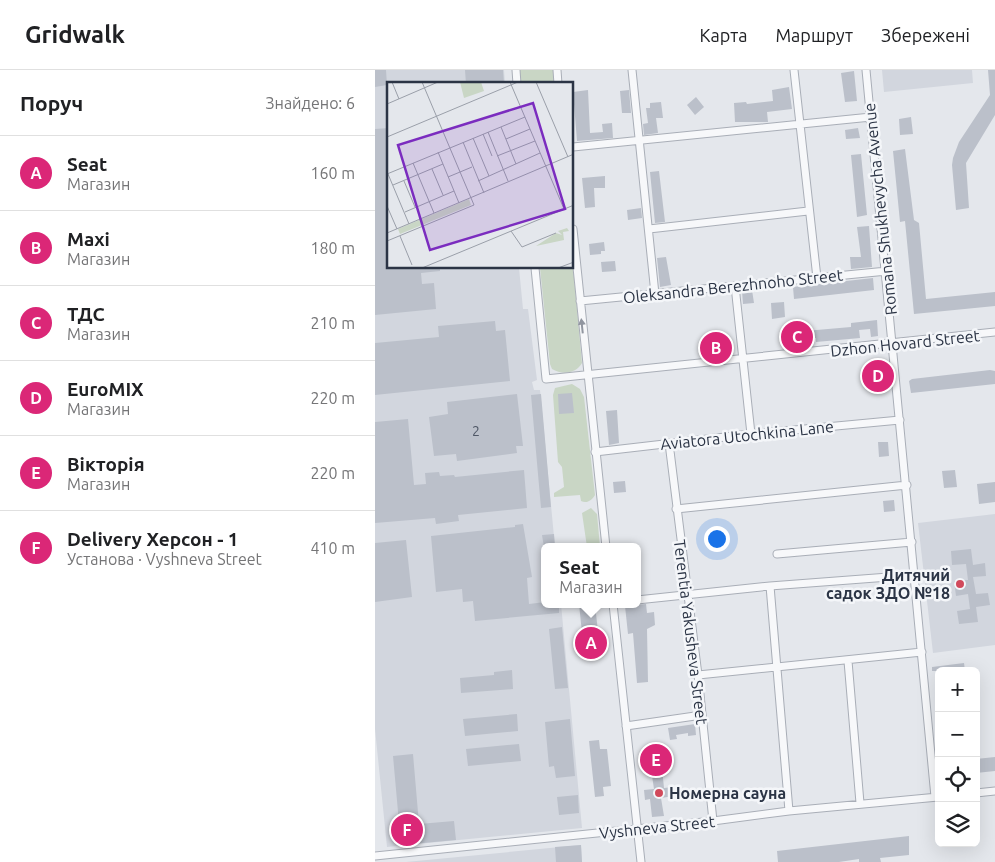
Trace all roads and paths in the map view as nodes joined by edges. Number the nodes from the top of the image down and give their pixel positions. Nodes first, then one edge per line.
1 (632, 70) edge
2 (794, 70) edge
3 (867, 70) edge
4 (871, 117) junction
5 (800, 124) junction
6 (640, 141) junction
7 (574, 147) edge
8 (808, 211) junction
9 (649, 229) junction
10 (574, 239) edge
11 (535, 269) edge
12 (887, 271) junction
13 (817, 278) junction
14 (735, 286) junction
15 (655, 294) junction
16 (580, 302) junction
17 (995, 332) edge
18 (894, 344) junction
19 (744, 360) junction
20 (588, 375) junction
21 (900, 420) junction
22 (751, 434) junction
23 (669, 443) junction
24 (595, 452) junction
25 (907, 485) junction
26 (676, 509) junction
27 (912, 542) junction
28 (606, 543) edge
29 (777, 554) dead end
30 (915, 575) junction
31 (769, 586) junction
32 (688, 594) junction
33 (641, 600) edge
34 (613, 608) edge
35 (922, 652) junction
36 (848, 661) junction
37 (775, 666) junction
38 (698, 675) junction
39 (702, 715) junction
40 (626, 726) junction
41 (935, 778) edge
42 (995, 790) edge
43 (980, 792) edge
44 (935, 797) edge
45 (860, 803) junction
46 (789, 811) junction
47 (713, 821) junction
48 (637, 829) junction
49 (375, 856) edge
50 (641, 862) edge

1 - 6 street
2 - 5 street
3 - 4 street, Romana Shukhevycha Avenue
4 - 5 street
4 - 12 street, Romana Shukhevycha Avenue
5 - 6 street
5 - 8 street
6 - 7 street
6 - 9 street
8 - 9 street
8 - 13 street
9 - 15 street
10 - 16 street
11 - 20 street, Dzhon Hovard Street
12 - 13 street, Oleksandra Berezhnoho Street
12 - 18 street, Romana Shukhevycha Avenue
13 - 14 street, Oleksandra Berezhnoho Street
14 - 15 street, Oleksandra Berezhnoho Street
14 - 19 street
15 - 16 street, Oleksandra Berezhnoho Street
20 -> 16 street
17 - 18 street, Dzhon Hovard Street
18 - 19 street, Dzhon Hovard Street
18 - 21 street, Romana Shukhevycha Avenue
19 - 20 street, Dzhon Hovard Street
19 - 22 street
20 - 24 street
21 - 22 street, Aviatora Utochkina Lane
21 - 25 street, Romana Shukhevycha Avenue
22 - 23 street, Aviatora Utochkina Lane
23 - 24 street, Aviatora Utochkina Lane
23 - 26 street, Terentia Yakusheva Street
24 - 28 street
25 - 26 street
25 - 27 street, Romana Shukhevycha Avenue
26 - 32 street, Terentia Yakusheva Street
27 - 29 street
27 - 30 street, Romana Shukhevycha Avenue
30 - 31 street
30 - 35 street, Romana Shukhevycha Avenue
31 - 32 street
31 - 37 street
32 - 33 street
32 - 38 street, Terentia Yakusheva Street
34 - 40 street
35 - 36 street
35 - 41 street, Romana Shukhevycha Avenue
36 - 37 street
36 - 45 street
37 - 38 street
37 - 46 street
38 - 39 street, Terentia Yakusheva Street
39 - 40 street
39 - 47 street, Terentia Yakusheva Street
40 - 48 street
42 - 43 street
44 - 45 street, Vyshneva Street
45 - 46 street, Vyshneva Street
46 - 47 street, Vyshneva Street
47 - 48 street, Vyshneva Street
48 - 49 street, Vyshneva Street
48 - 50 street

